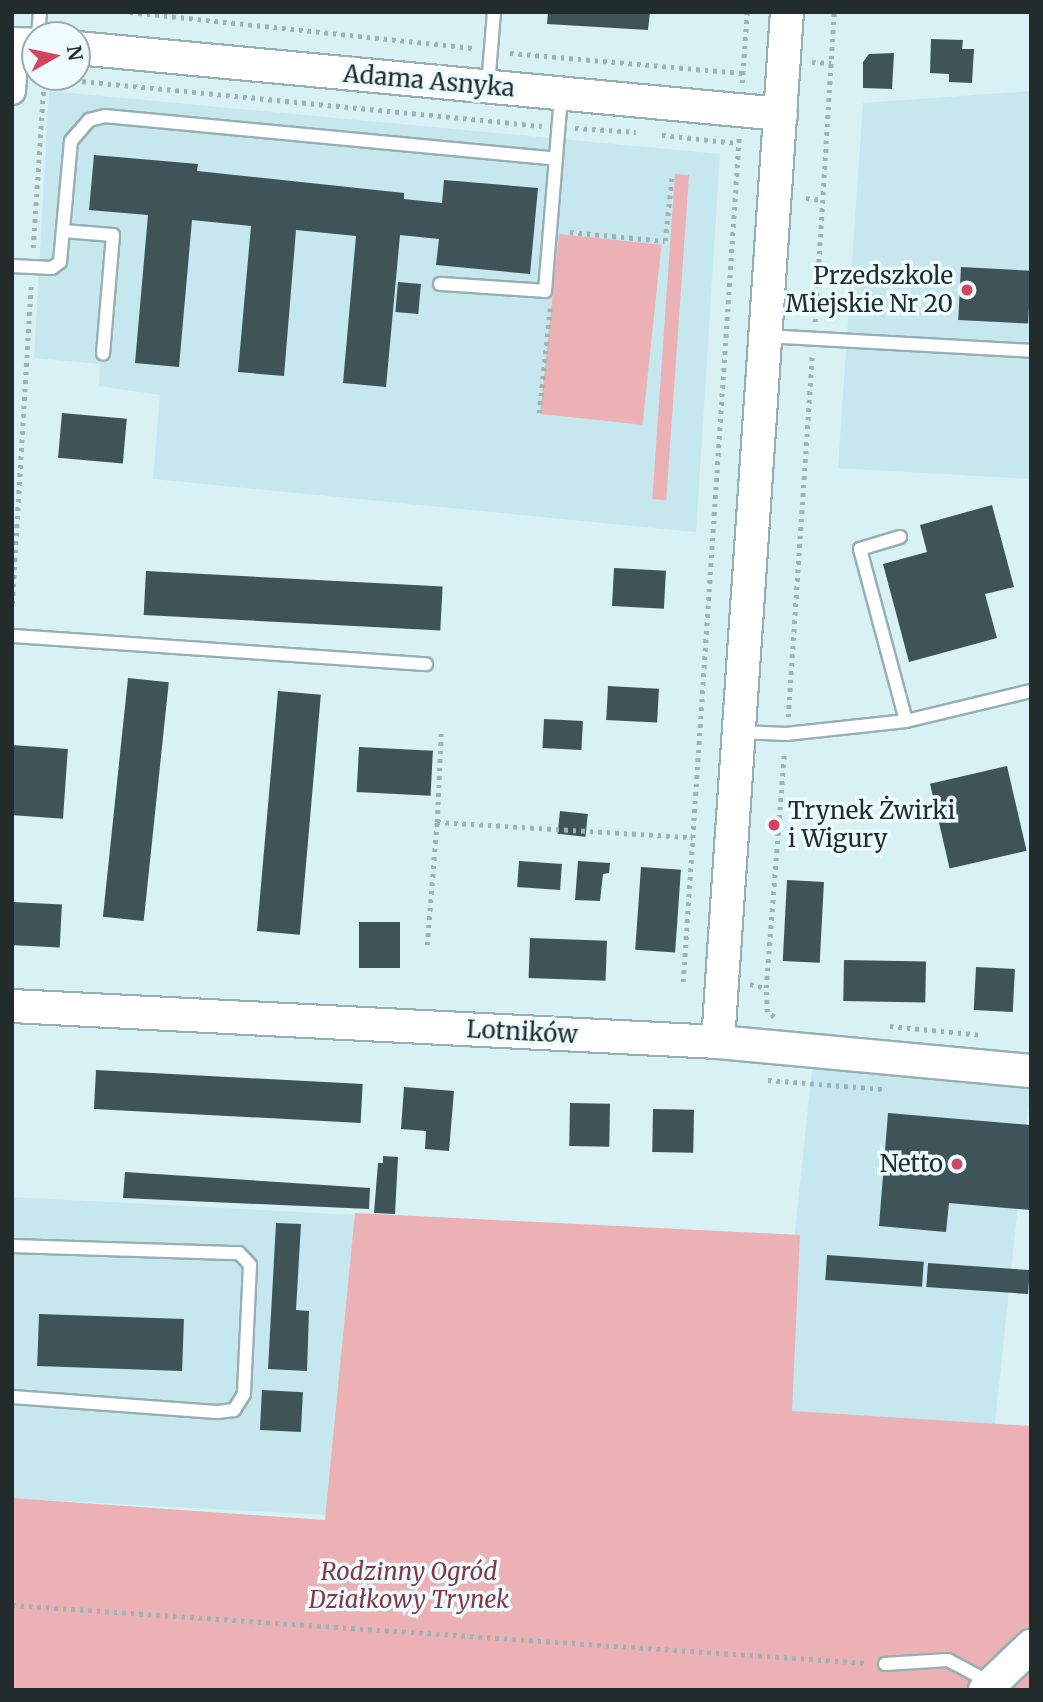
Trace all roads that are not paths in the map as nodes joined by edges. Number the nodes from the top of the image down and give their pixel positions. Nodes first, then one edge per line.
1 (494, 12) edge
2 (787, 12) edge
3 (91, 49) edge
4 (21, 57) edge
5 (488, 86) junction
6 (12, 91) edge
7 (561, 94) junction
8 (781, 114) junction
9 (556, 159) junction
10 (63, 231) junction
11 (12, 266) edge
12 (440, 284) dead end
13 (765, 335) junction
14 (1031, 351) edge
15 (103, 354) dead end
16 (900, 537) dead end
17 (12, 636) edge
18 (426, 664) dead end
19 (1031, 691) edge
20 (906, 721) junction
21 (739, 732) junction
22 (12, 1006) edge
23 (718, 1042) junction
24 (1031, 1071) edge
25 (12, 1246) edge
26 (12, 1397) edge
27 (1031, 1646) edge
28 (886, 1664) road end
29 (989, 1686) edge

1 - 5 lane
2 - 8 street
3 - 5 street, Adama Asnyka
4 - 6 street
5 - 7 street, Adama Asnyka
7 - 8 street, Adama Asnyka
7 - 9 lane
8 - 13 street
9 - 10 lane
9 - 12 lane
10 - 11 lane
10 - 15 lane
13 - 14 lane
13 - 21 street
16 - 20 lane
17 - 18 lane
19 - 20 lane
20 - 21 lane
21 - 23 street
22 - 23 street, Lotników
23 - 24 street, Lotników
25 - 26 lane
27 - 29 street
28 - 29 lane

